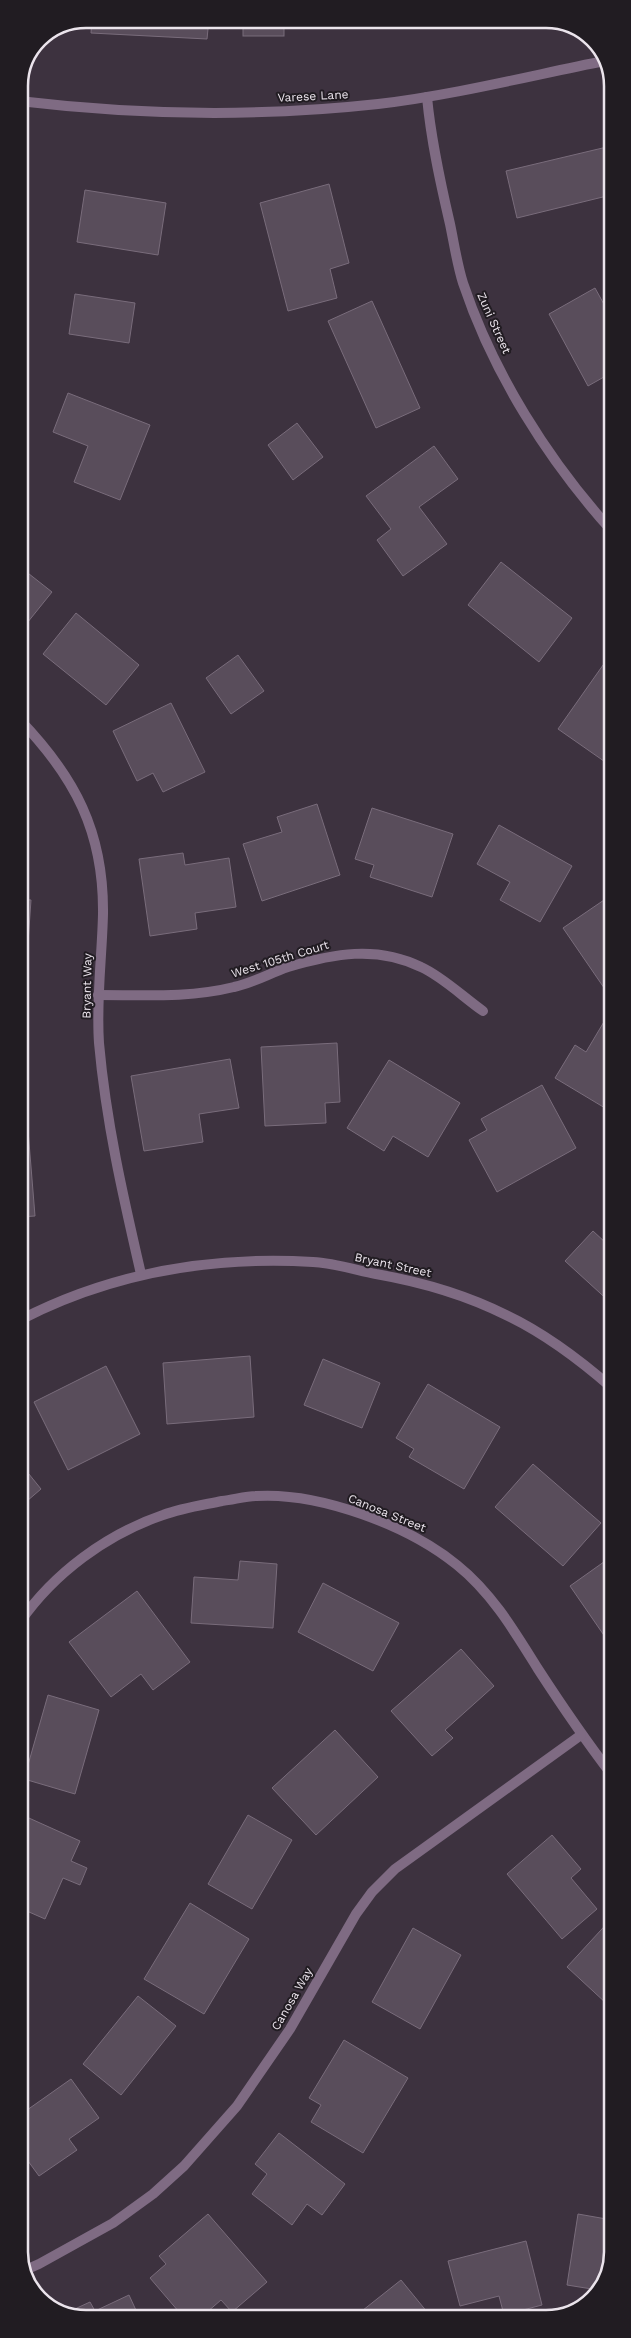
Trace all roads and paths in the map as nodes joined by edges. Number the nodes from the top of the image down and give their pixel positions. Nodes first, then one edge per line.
1 (598, 61) edge
2 (427, 97) junction
3 (28, 102) edge
4 (604, 521) edge
5 (28, 728) edge
6 (98, 995) junction
7 (483, 1011) dead end
8 (141, 1274) junction
9 (28, 1316) edge
10 (604, 1381) edge
11 (28, 1610) edge
12 (581, 1735) junction
13 (604, 1765) edge
14 (30, 2268) edge

1 - 2 street, Varese Lane
2 - 3 street, Varese Lane
2 - 4 street, Zuni Street
5 - 6 street, Bryant Way
6 - 7 street, West 105th Court
6 - 8 street, Bryant Way
8 - 9 street, Bryant Street
8 - 10 street, Bryant Street
11 - 12 street, Canosa Street
12 - 13 street, Canosa Street
12 - 14 street, Canosa Way

